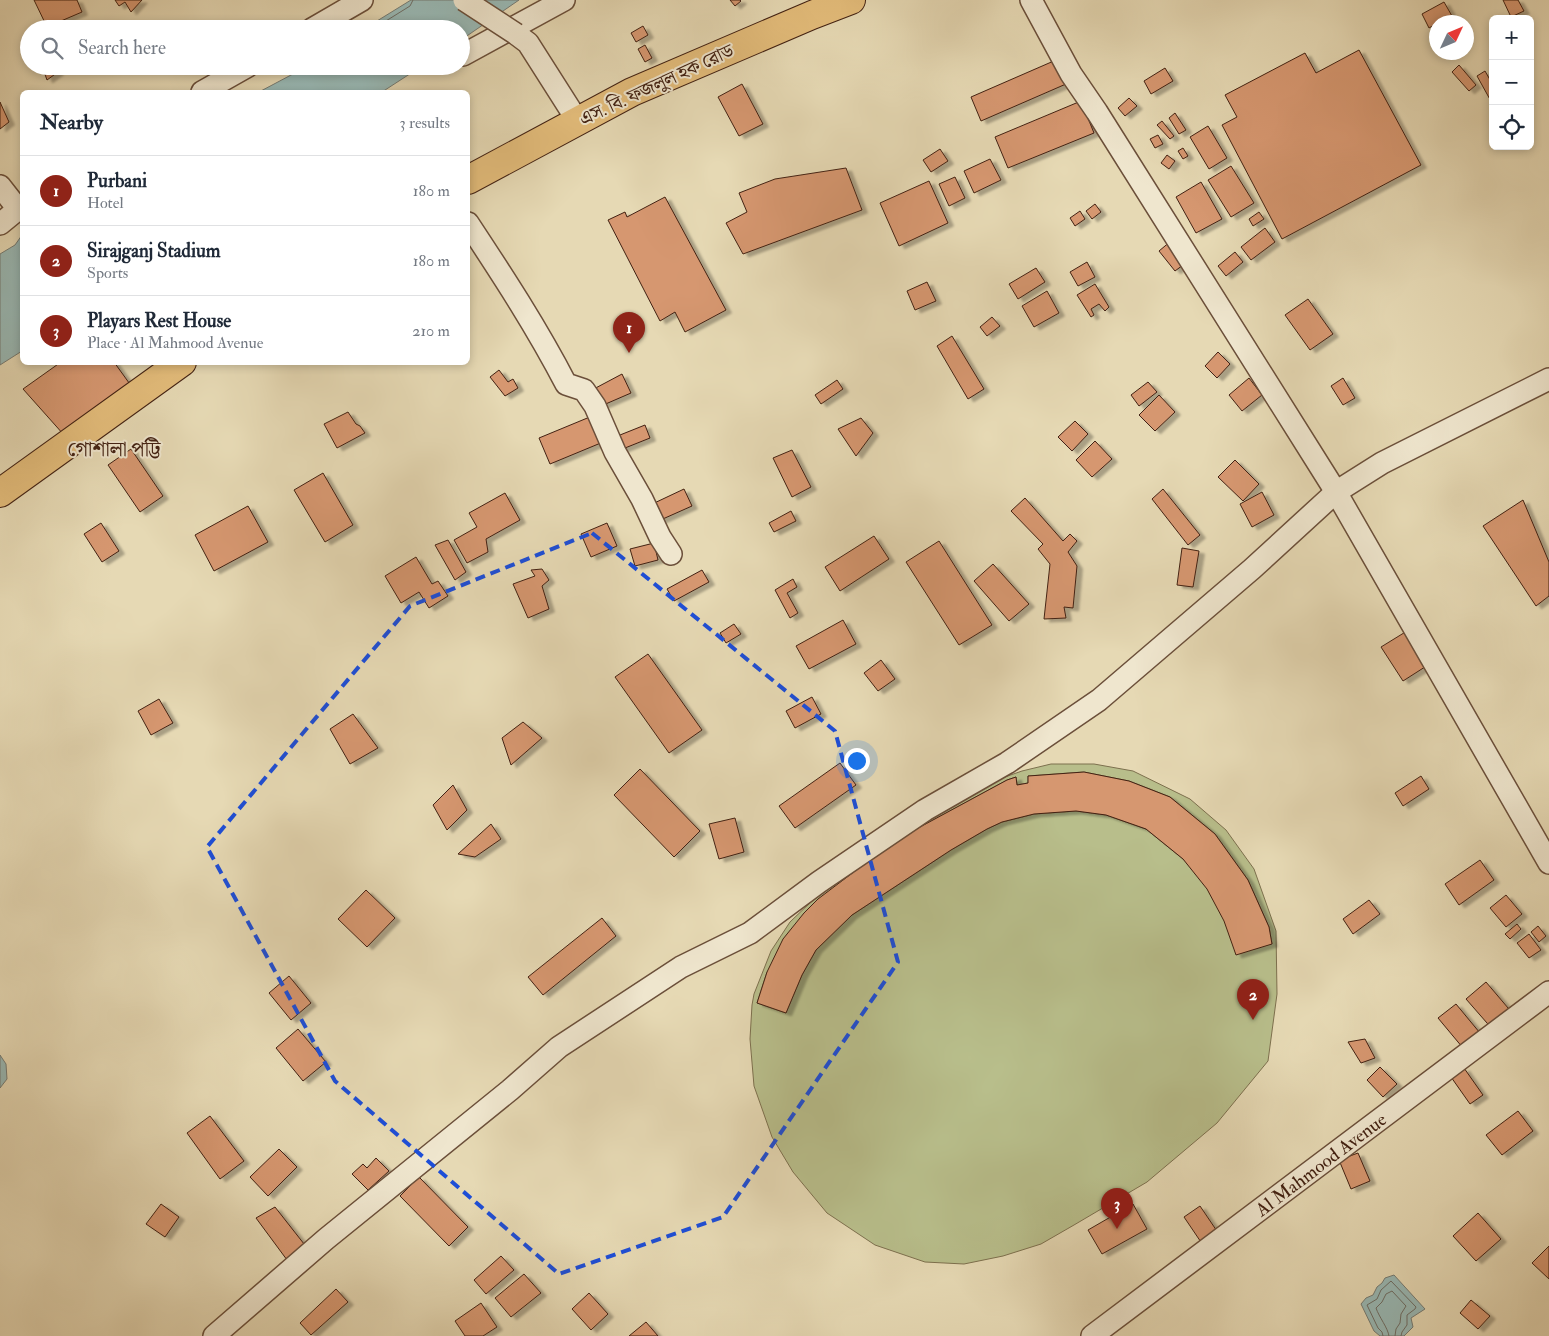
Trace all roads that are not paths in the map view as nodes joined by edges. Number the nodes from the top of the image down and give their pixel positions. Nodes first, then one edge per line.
1 (362, 0) edge
2 (464, 0) edge
3 (564, 0) edge
4 (851, 0) edge
5 (1031, 0) edge
6 (328, 20) edge
7 (470, 51) edge
8 (232, 75) edge
9 (206, 90) edge
10 (577, 120) junction
11 (470, 179) edge
12 (0, 186) edge
13 (20, 208) edge
14 (0, 224) edge
15 (470, 226) edge
16 (178, 365) edge
17 (1549, 378) edge
18 (1336, 492) junction
19 (0, 493) edge
20 (670, 554) dead end
21 (1549, 863) edge
22 (1549, 992) edge
23 (214, 1336) edge
24 (1092, 1336) edge

1 - 6 street
2 - 10 street, bridge
3 - 7 street
4 - 10 main road, এস. বি. ফজলুল হক রোড
5 - 18 street
8 - 9 street
10 - 11 main road, এস. বি. ফজলুল হক রোড
12 - 13 street
13 - 14 street
15 - 20 street
16 - 19 main road
17 - 18 street
18 - 21 street
18 - 23 street
22 - 24 street, Al Mahmood Avenue

